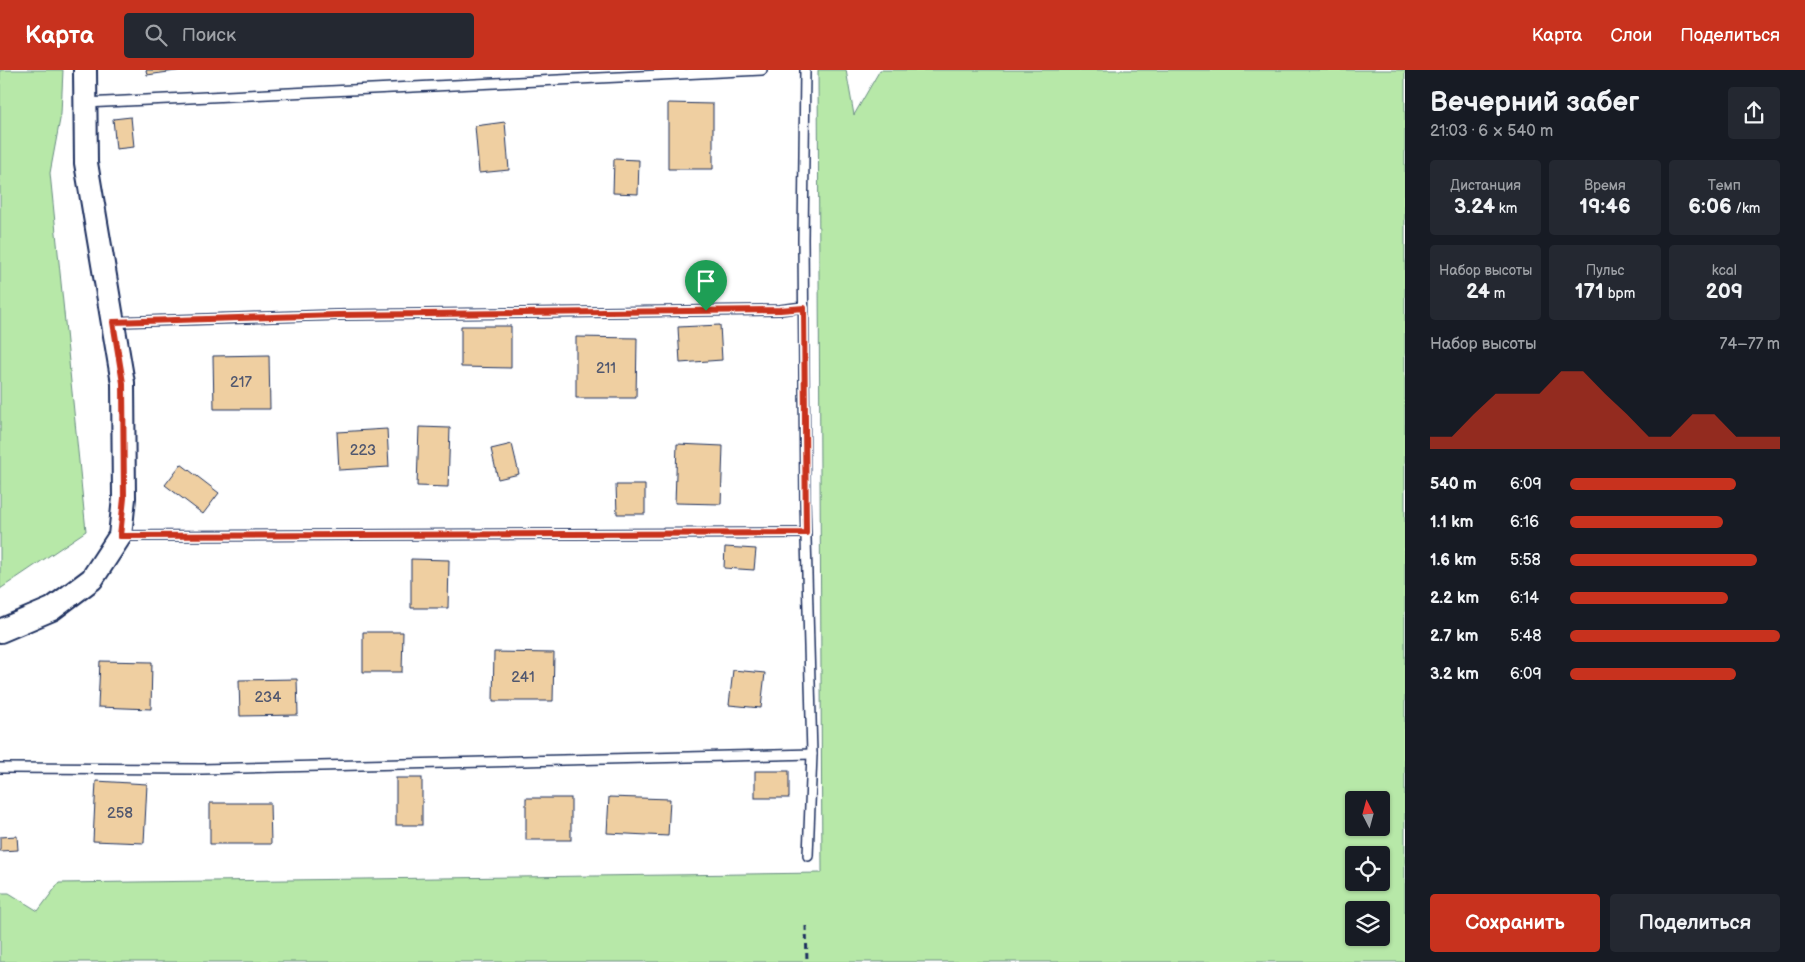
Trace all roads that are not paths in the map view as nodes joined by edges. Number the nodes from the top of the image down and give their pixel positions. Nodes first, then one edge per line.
1 (86, 70) edge
2 (762, 70) edge
3 (805, 70) edge
4 (85, 103) junction
5 (804, 308) junction
6 (113, 322) junction
7 (806, 533) junction
8 (120, 536) junction
9 (0, 631) edge
10 (812, 754) junction
11 (0, 768) edge
12 (808, 856) dead end

1 - 4 street
2 - 4 lane
3 - 5 lane
4 - 6 street
5 - 6 lane
5 - 7 lane
6 - 8 street
7 - 8 lane
7 - 10 lane
8 - 9 street
10 - 11 lane
10 - 12 lane

